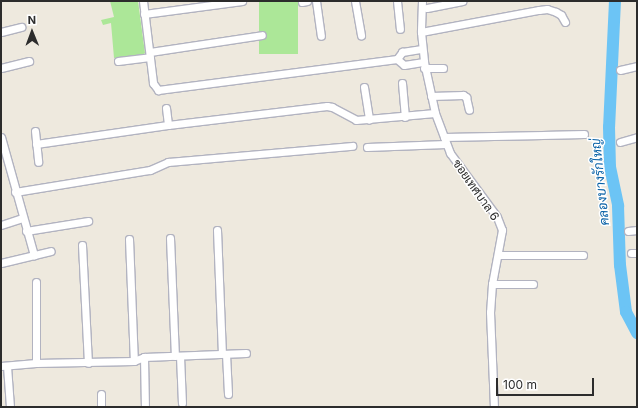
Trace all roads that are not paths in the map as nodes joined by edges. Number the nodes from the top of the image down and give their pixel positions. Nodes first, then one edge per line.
1 (143, 1) edge
2 (242, 1) edge
3 (316, 1) edge
4 (355, 1) edge
5 (397, 1) edge
6 (422, 1) edge
7 (462, 1) edge
8 (454, 2) edge
9 (427, 8) dead end
10 (144, 14) junction
11 (564, 22) dead end
12 (21, 27) dead end
13 (400, 29) dead end
14 (1, 32) edge
15 (421, 32) junction
16 (262, 35) dead end
17 (361, 35) dead end
18 (321, 36) dead end
19 (422, 49) junction
20 (150, 54) junction
21 (397, 60) junction
22 (29, 61) dead end
23 (118, 61) dead end
24 (424, 65) junction
25 (637, 66) edge
26 (1, 68) edge
27 (443, 68) dead end
28 (620, 70) dead end
29 (402, 83) dead end
30 (364, 87) dead end
31 (431, 96) junction
32 (166, 108) dead end
33 (469, 110) dead end
34 (435, 113) junction
35 (405, 117) junction
36 (369, 120) junction
37 (168, 125) junction
38 (35, 131) dead end
39 (584, 134) dead end
40 (1, 137) edge
41 (637, 137) edge
42 (445, 141) junction
43 (620, 142) dead end
44 (36, 144) junction
45 (352, 146) dead end
46 (367, 147) dead end
47 (4, 159) edge
48 (38, 162) dead end
49 (15, 192) junction
50 (22, 218) junction
51 (88, 221) dead end
52 (1, 225) edge
53 (26, 230) junction
54 (217, 230) dead end
55 (637, 230) edge
56 (628, 231) dead end
57 (170, 238) dead end
58 (129, 239) dead end
59 (82, 245) dead end
60 (51, 250) dead end
61 (34, 255) junction
62 (498, 255) junction
63 (583, 255) dead end
64 (1, 263) edge
65 (36, 282) dead end
66 (492, 284) junction
67 (533, 284) dead end
68 (224, 353) junction
69 (246, 353) dead end
70 (178, 356) junction
71 (144, 357) junction
72 (134, 361) junction
73 (36, 363) junction
74 (88, 363) junction
75 (4, 366) edge
76 (101, 394) dead end
77 (228, 394) dead end
78 (182, 403) dead end
79 (10, 407) edge
80 (101, 407) edge
81 (145, 407) edge
82 (494, 407) edge

1 - 10 street
2 - 10 street
3 - 18 street
4 - 17 street
5 - 13 street
6 - 15 street, ซอยเทศบาล 6
7 - 8 street
8 - 9 street
10 - 20 street
11 - 15 street
12 - 14 street
15 - 19 street, ซอยเทศบาล 6
16 - 20 street
19 - 21 street
19 - 24 street, ซอยเทศบาล 6
20 - 21 street
20 - 23 street
21 - 24 street
22 - 26 street
24 - 27 street
24 - 31 street, ซอยเทศบาล 6
25 - 28 street
29 - 35 street
30 - 36 street
31 - 33 street
31 - 34 street, ซอยเทศบาล 6
32 - 37 street
34 - 35 street
34 - 42 street, ซอยเทศบาล 6
35 - 36 street
36 - 37 street
37 - 44 street
38 - 44 street
39 - 42 street
40 - 47 street
41 - 43 street
42 - 46 street
42 - 62 street, ซอยเทศบาล 6
44 - 48 street
45 - 49 street
47 - 49 street
49 - 50 street
50 - 52 street
50 - 53 street
51 - 53 street
53 - 61 street
54 - 68 street
55 - 56 street
57 - 70 street
58 - 72 street
59 - 74 street
60 - 61 street
61 - 64 street
62 - 63 street
62 - 66 street, ซอยเทศบาล 6
65 - 73 street
66 - 67 street
66 - 82 street, ซอยเทศบาล 6
68 - 69 street
68 - 70 street
68 - 77 street
70 - 71 street
70 - 78 street
71 - 72 street
71 - 81 street
72 - 74 street
73 - 74 street
73 - 75 street
75 - 79 street
76 - 80 street

